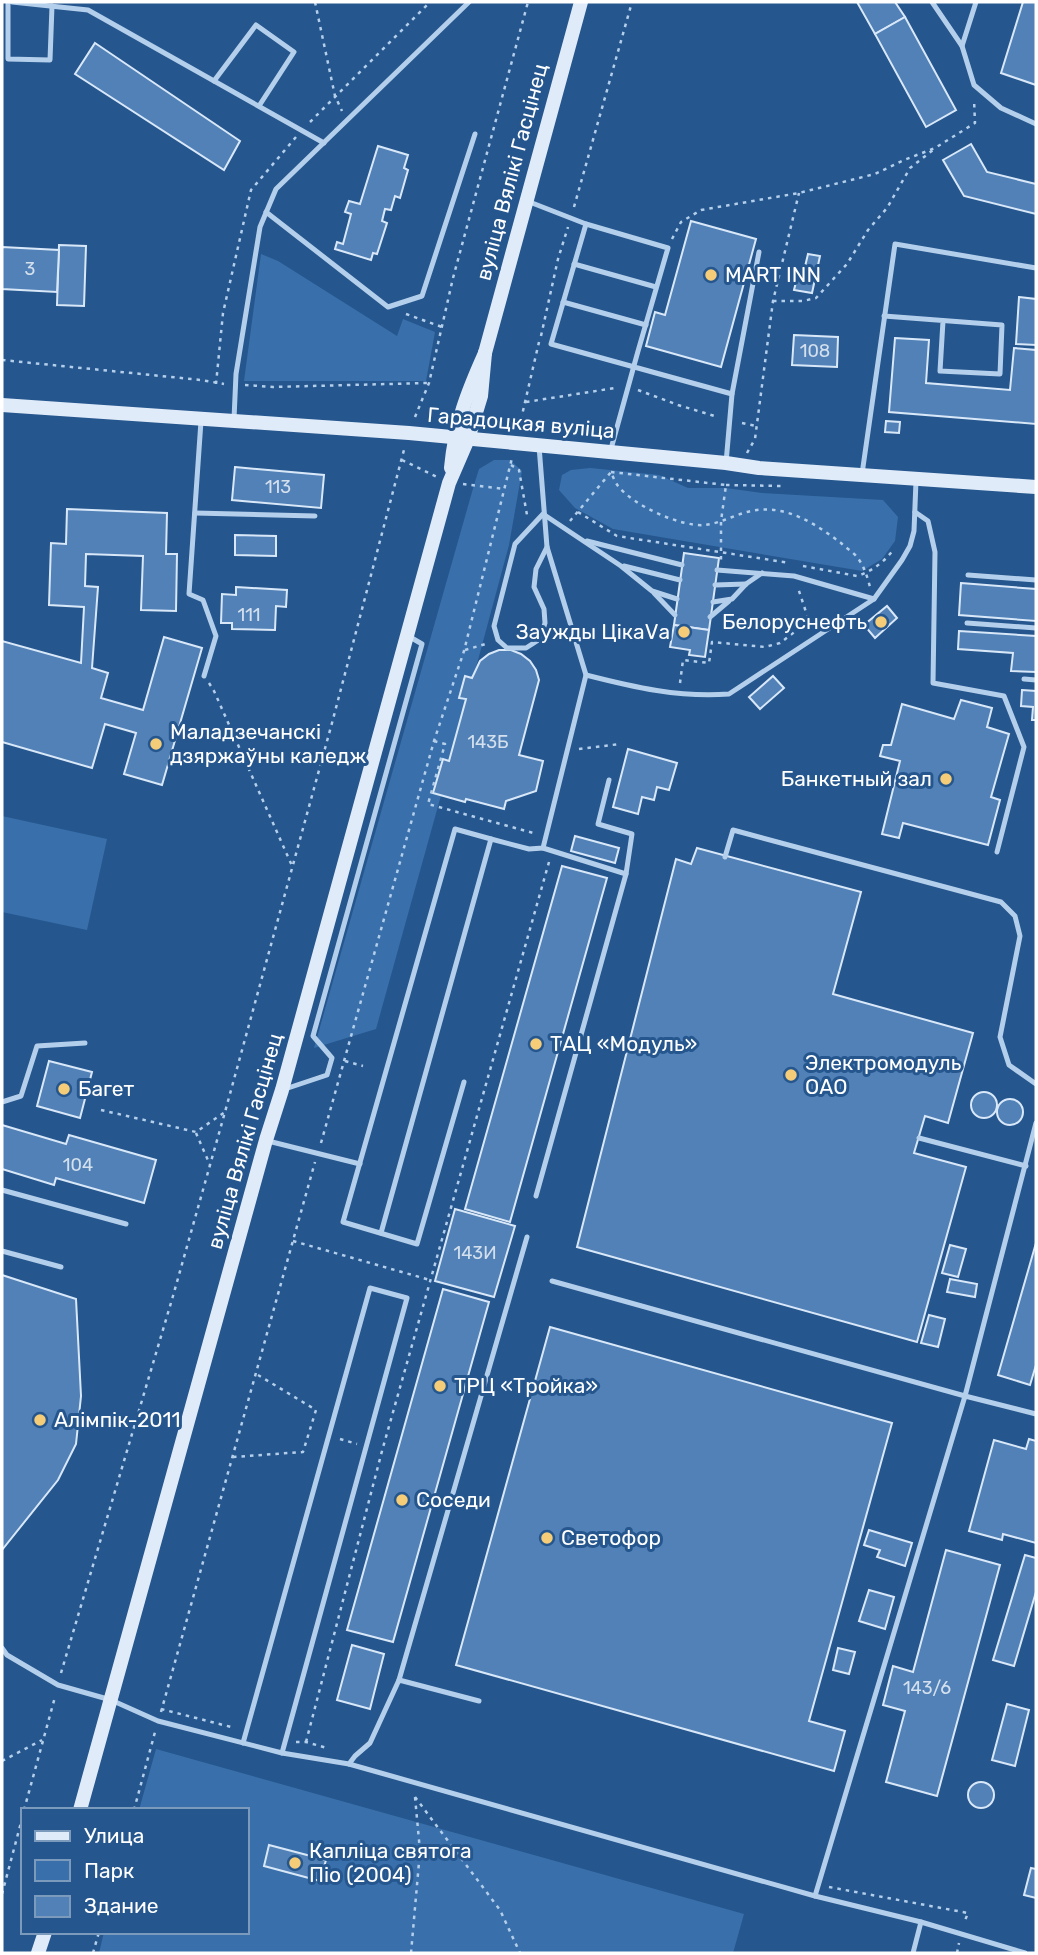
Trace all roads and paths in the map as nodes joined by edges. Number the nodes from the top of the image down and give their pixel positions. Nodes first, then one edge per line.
1 (10, 2) edge
2 (315, 2) edge
3 (469, 2) edge
4 (528, 2) edge
5 (581, 2) edge
6 (632, 2) edge
7 (932, 2) edge
8 (976, 2) edge
9 (52, 6) junction
10 (962, 46) junction
11 (214, 81) junction
12 (974, 85) junction
13 (259, 106) junction
14 (345, 121) junction
15 (1036, 124) edge
16 (475, 134) dead end
17 (324, 144) junction
18 (935, 148) junction
19 (799, 193) junction
20 (526, 201) junction
21 (266, 212) junction
22 (571, 218) junction
23 (586, 224) junction
24 (668, 248) junction
25 (759, 252) dead end
26 (575, 264) junction
27 (1036, 268) edge
28 (656, 287) junction
29 (773, 301) junction
30 (564, 302) junction
31 (388, 307) junction
32 (884, 316) junction
33 (943, 321) junction
34 (646, 325) junction
35 (442, 327) junction
36 (2, 360) edge
37 (633, 368) junction
38 (429, 383) junction
39 (235, 385) junction
40 (628, 386) junction
41 (732, 394) junction
42 (526, 402) junction
43 (2, 405) edge
44 (201, 418) junction
45 (730, 420) junction
46 (233, 421) junction
47 (755, 426) junction
48 (409, 433) junction
49 (461, 438) junction
50 (516, 444) junction
51 (539, 446) junction
52 (610, 452) junction
53 (401, 460) junction
54 (733, 464) junction
55 (510, 465) junction
56 (611, 472) junction
57 (862, 474) junction
58 (916, 479) junction
59 (449, 482) junction
60 (1036, 487) edge
61 (505, 489) junction
62 (578, 512) junction
63 (915, 512) junction
64 (195, 513) junction
65 (543, 514) junction
66 (314, 516) dead end
67 (721, 521) junction
68 (563, 528) junction
69 (529, 529) junction
70 (580, 540) junction
71 (900, 542) dead end
72 (547, 547) junction
73 (720, 551) junction
74 (682, 565) dead end
75 (621, 566) junction
76 (719, 570) joint
77 (762, 573) junction
78 (866, 573) junction
79 (968, 575) dead end
80 (794, 576) junction
81 (680, 580) dead end
82 (1036, 580) edge
83 (746, 584) junction
84 (715, 585) dead end
85 (652, 591) junction
86 (677, 598) dead end
87 (732, 599) junction
88 (874, 599) junction
89 (713, 602) dead end
90 (675, 615) dead end
91 (710, 617) dead end
92 (967, 623) dead end
93 (1036, 628) edge
94 (407, 636) junction
95 (498, 640) junction
96 (464, 651) junction
97 (204, 676) joint
98 (586, 676) junction
99 (1024, 679) dead end
100 (1036, 680) edge
101 (678, 694) junction
102 (434, 741) junction
103 (620, 744) dead end
104 (579, 749) dead end
105 (609, 780) dead end
106 (543, 835) dead end
107 (491, 839) junction
108 (543, 848) junction
109 (552, 850) junction
110 (997, 852) dead end
111 (725, 856) dead end
112 (293, 868) junction
113 (626, 874) junction
114 (85, 1043) dead end
115 (345, 1061) junction
116 (363, 1066) dead end
117 (464, 1082) dead end
118 (1036, 1084) edge
119 (282, 1090) junction
120 (2, 1102) edge
121 (101, 1110) dead end
122 (225, 1112) junction
123 (1036, 1123) edge
124 (196, 1132) junction
125 (919, 1138) dead end
126 (266, 1140) junction
127 (318, 1153) junction
128 (360, 1164) junction
129 (210, 1165) junction
130 (1026, 1166) junction
131 (2, 1190) edge
132 (536, 1196) dead end
133 (127, 1224) dead end
134 (381, 1233) junction
135 (527, 1237) dead end
136 (293, 1241) junction
137 (2, 1251) edge
138 (61, 1268) dead end
139 (430, 1280) junction
140 (552, 1281) dead end
141 (257, 1374) junction
142 (965, 1396) junction
143 (1036, 1414) edge
144 (310, 1430) junction
145 (328, 1436) junction
146 (366, 1446) junction
147 (382, 1451) junction
148 (233, 1457) junction
149 (2, 1648) edge
150 (400, 1680) junction
151 (58, 1685) junction
152 (111, 1700) junction
153 (479, 1701) dead end
154 (158, 1721) junction
155 (43, 1739) junction
156 (306, 1742) dead end
157 (243, 1743) junction
158 (282, 1753) junction
159 (2, 1761) edge
160 (349, 1764) junction
161 (25, 1808) edge
162 (81, 1808) edge
163 (135, 1808) edge
164 (21, 1823) edge
165 (2, 1894) edge
166 (815, 1896) junction
167 (921, 1922) junction
168 (44, 1934) edge
169 (98, 1934) edge
170 (38, 1953) edge
171 (93, 1953) edge
172 (411, 1953) edge
173 (520, 1953) edge
174 (913, 1953) edge
175 (1024, 1953) edge

1 - 9 lane
1 - 9 lane
2 - 14 path
3 - 14 lane
4 - 35 path
5 - 20 main road, вуліца Вялікі Гасцінец
6 - 22 path
7 - 10 lane
8 - 10 lane
9 - 11 lane
10 - 12 lane
11 - 13 lane
11 - 13 lane
12 - 15 lane
12 - 18 path
13 - 17 lane
14 - 17 lane
16 - 31 lane
17 - 21 lane
18 - 19 path
18 - 29 path
19 - 24 path
19 - 29 path
20 - 22 lane
20 - 49 main road, вуліца Вялікі Гасцінец
21 - 31 lane
21 - 39 lane
22 - 23 lane
22 - 42 path
23 - 24 lane
23 - 26 lane
24 - 28 lane
25 - 41 lane
26 - 28 lane
26 - 30 lane
27 - 32 lane
28 - 34 lane
29 - 47 path
30 - 34 lane
30 - 37 lane
31 - 35 path
32 - 33 lane
32 - 57 lane
33 - 33 lane
34 - 37 lane
35 - 38 path
36 - 39 path
37 - 40 lane
37 - 41 lane
38 - 39 path
38 - 48 path
39 - 46 lane
40 - 42 path
40 - 45 path
40 - 52 lane
41 - 45 lane
42 - 50 path
43 - 44 main road, Гарадоцкая вуліца
44 - 46 main road, Гарадоцкая вуліца
44 - 64 lane
45 - 47 path
45 - 54 lane
46 - 48 main road, Гарадоцкая вуліца
47 - 54 path
48 - 49 main road, Гарадоцкая вуліца
48 - 53 path
49 - 50 main road, Гарадоцкая вуліца
49 - 59 main road, вуліца Вялікі Гасцінец
50 - 51 main road, Гарадоцкая вуліца
50 - 55 path
51 - 52 main road, Гарадоцкая вуліца
51 - 65 lane
52 - 54 main road, Гарадоцкая вуліца
53 - 59 path
53 - 112 path
54 - 57 main road, Гарадоцкая вуліца
55 - 61 path
55 - 69 path
56 - 62 path
56 - 67 path
56 - 67 path
57 - 58 main road, Гарадоцкая вуліца
58 - 60 main road, Гарадоцкая вуліца
58 - 63 lane
59 - 61 path
59 - 94 main road, вуліца Вялікі Гасцінец
61 - 96 path
62 - 68 path
62 - 73 path
63 - 88 lane
63 - 110 lane
64 - 66 lane
64 - 97 lane
65 - 68 lane
65 - 69 lane
65 - 72 lane
67 - 73 path
67 - 78 path
68 - 70 lane
69 - 95 lane
70 - 74 lane
70 - 75 lane
71 - 78 path
72 - 95 lane
72 - 98 lane
73 - 76 path
73 - 78 path
75 - 81 lane
75 - 85 lane
76 - 77 lane
77 - 80 lane
77 - 83 lane
78 - 88 path
79 - 82 lane
80 - 88 lane
80 - 101 path
83 - 84 lane
83 - 87 lane
85 - 86 lane
85 - 90 lane
87 - 89 lane
87 - 91 lane
88 - 101 lane
92 - 93 lane
94 - 119 main road, вуліца Вялікі Гасцінец
94 - 119 lane
95 - 96 path
96 - 102 path
97 - 112 path
98 - 101 lane
98 - 108 lane
99 - 100 lane
102 - 106 path
102 - 115 path
103 - 104 path
105 - 113 lane
107 - 108 lane
107 - 128 lane
107 - 134 lane
108 - 109 lane
109 - 113 lane
109 - 139 path
111 - 118 lane
112 - 122 path
113 - 132 lane
114 - 120 lane
115 - 116 path
115 - 127 path
117 - 134 lane
119 - 126 main road, вуліца Вялікі Гасцінец
121 - 124 path
122 - 124 path
122 - 129 path
123 - 130 lane
124 - 129 path
125 - 130 lane
126 - 127 lane
126 - 152 main road, вуліца Вялікі Гасцінец
127 - 128 lane
127 - 136 path
128 - 134 lane
129 - 151 path
130 - 142 lane
131 - 133 lane
135 - 150 lane
136 - 139 path
136 - 141 path
137 - 138 lane
139 - 147 path
140 - 142 lane
141 - 144 path
141 - 148 path
142 - 143 lane
142 - 166 lane
144 - 145 path
144 - 148 path
145 - 146 path
145 - 146 lane
145 - 157 lane
146 - 147 path
146 - 158 lane
147 - 156 path
148 - 154 path
149 - 151 lane
150 - 153 lane
150 - 160 lane
151 - 152 lane
151 - 155 path
152 - 154 lane
152 - 162 main road, вуліца Вялікі Гасцінец
154 - 157 lane
154 - 163 path
155 - 159 path
155 - 161 path
157 - 158 lane
158 - 160 lane
160 - 166 lane
164 - 165 path
166 - 167 lane
167 - 174 lane
167 - 175 lane
168 - 170 main road
169 - 171 path
172 - 173 path

